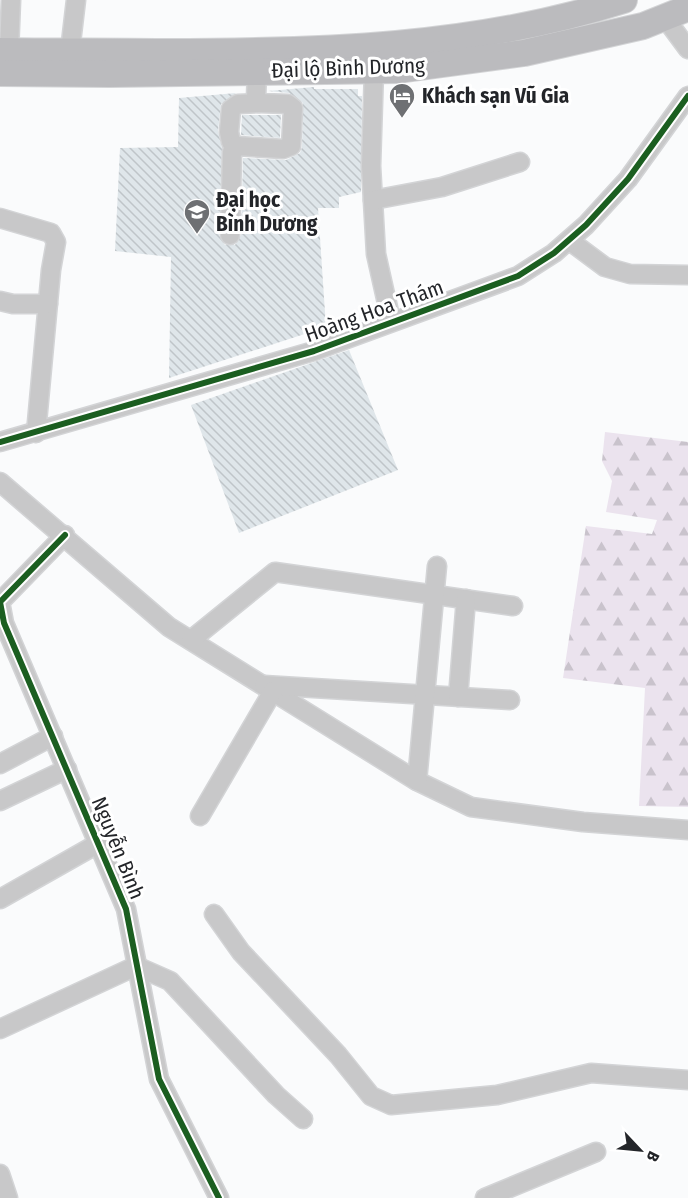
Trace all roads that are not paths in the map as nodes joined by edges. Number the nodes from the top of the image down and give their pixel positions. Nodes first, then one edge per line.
1 (11, 0) edge
2 (76, 0) edge
3 (624, 0) edge
4 (671, 8) edge
5 (688, 49) edge
6 (69, 51) junction
7 (3, 58) edge
8 (374, 70) junction
9 (257, 72) junction
10 (688, 96) edge
11 (259, 103) junction
12 (237, 146) junction
13 (520, 162) dead end
14 (373, 200) junction
15 (0, 218) edge
16 (230, 235) dead end
17 (570, 241) junction
18 (688, 275) edge
19 (0, 301) edge
20 (48, 304) junction
21 (391, 321) junction
22 (36, 433) junction
23 (0, 442) edge
24 (0, 482) edge
25 (65, 535) junction
26 (437, 566) dead end
27 (434, 595) junction
28 (466, 599) junction
29 (0, 602) edge
30 (513, 606) dead end
31 (191, 640) junction
32 (268, 688) junction
33 (424, 694) junction
34 (458, 696) junction
35 (510, 699) dead end
36 (53, 736) junction
37 (0, 764) edge
38 (67, 769) junction
39 (417, 781) junction
40 (0, 801) edge
41 (200, 816) dead end
42 (688, 830) edge
43 (99, 843) junction
44 (0, 898) edge
45 (214, 914) dead end
46 (136, 966) junction
47 (0, 1029) edge
48 (688, 1080) edge
49 (303, 1119) dead end
50 (596, 1152) dead end
51 (0, 1174) edge
52 (8, 1198) edge
53 (219, 1198) edge
54 (485, 1198) edge

1 - 7 street
2 - 6 street
3 - 6 highway, Đại lộ Bình Dương
4 - 5 street
4 - 8 highway, Đại lộ Bình Dương
6 - 7 highway, Đại lộ Bình Dương
7 - 9 highway, Đại lộ Bình Dương
8 - 9 highway, Đại lộ Bình Dương
8 - 14 street
9 - 11 street
10 - 17 street, Hoàng Hoa Thám
11 - 12 street
11 - 12 street
12 - 16 street
13 - 14 street
14 - 21 street
15 - 20 street
17 - 18 street
17 - 21 street, Hoàng Hoa Thám
19 - 20 street
20 - 22 street
21 - 22 street, Hoàng Hoa Thám
22 - 23 street, Hoàng Hoa Thám
24 - 25 street
25 - 29 street, Nguyễn Bình
25 - 31 street
26 - 27 street
27 - 28 street
27 - 31 street
27 - 33 street
28 - 30 street
28 - 34 street
29 - 36 street, Nguyễn Bình
31 - 32 street
32 - 33 street
32 - 39 street
32 - 41 street
33 - 34 street
33 - 39 street
34 - 35 street
36 - 37 street
36 - 38 street, Nguyễn Bình
38 - 40 street
38 - 43 street, Nguyễn Bình
39 - 42 street
43 - 44 street
43 - 46 street, Nguyễn Bình
45 - 48 street
46 - 47 street
46 - 49 street
46 - 53 street, Nguyễn Bình
50 - 54 street
51 - 52 street

